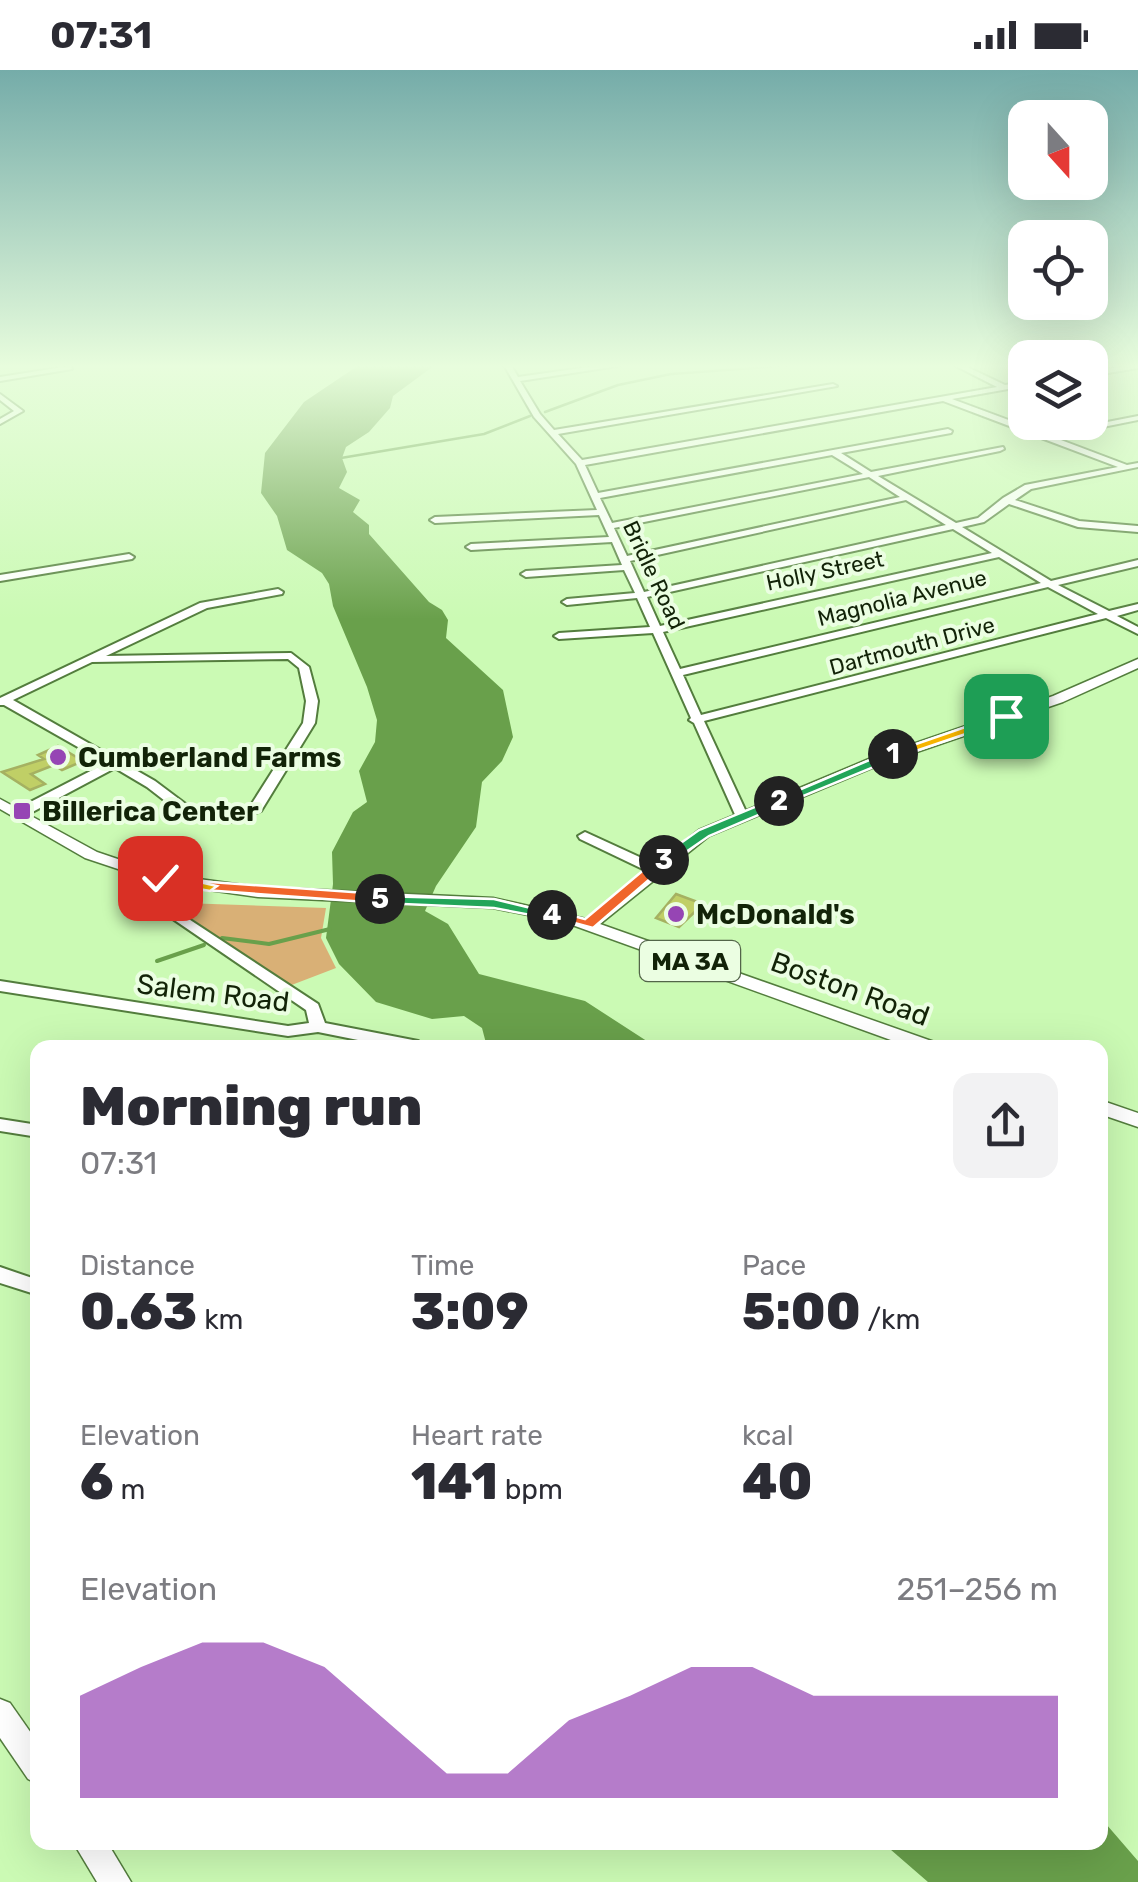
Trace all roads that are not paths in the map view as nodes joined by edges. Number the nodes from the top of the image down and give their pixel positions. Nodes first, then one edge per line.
1 (569, 450) edge
2 (657, 450) edge
3 (846, 450) edge
4 (992, 450) edge
5 (1085, 450) edge
6 (833, 452) junction
7 (580, 463) junction
8 (1133, 466) edge
9 (872, 474) junction
10 (595, 496) junction
11 (910, 497) junction
12 (1006, 500) junction
13 (603, 512) junction
14 (435, 520) dead end
15 (956, 525) junction
16 (610, 526) junction
17 (1138, 529) edge
18 (616, 539) junction
19 (471, 547) dead end
20 (1002, 554) junction
21 (130, 556) dead end
22 (627, 563) junction
23 (1138, 564) edge
24 (526, 574) dead end
25 (0, 578) edge
26 (1049, 583) junction
27 (278, 592) dead end
28 (642, 595) junction
29 (566, 602) dead end
30 (1138, 607) edge
31 (1108, 614) junction
32 (658, 630) junction
33 (1138, 631) edge
34 (559, 636) dead end
35 (92, 658) junction
36 (1138, 663) edge
37 (675, 674) junction
38 (2, 701) edge
39 (695, 720) junction
40 (114, 764) junction
41 (0, 803) edge
42 (18, 814) junction
43 (742, 816) junction
44 (585, 836) dead end
45 (654, 868) junction
46 (175, 914) dead end
47 (588, 924) junction
48 (0, 986) edge
49 (318, 1026) junction
50 (388, 1040) edge
51 (911, 1040) edge
52 (1108, 1110) edge
53 (1138, 1120) edge
54 (0, 1125) edge
55 (30, 1130) edge
56 (0, 1275) edge
57 (30, 1285) edge
58 (0, 1714) edge
59 (30, 1757) edge
60 (94, 1850) edge
61 (116, 1882) edge

1 - 7 street, Bridle Road
2 - 7 street
3 - 6 street
4 - 9 street
5 - 8 street
6 - 9 street
6 - 10 street
7 - 10 street, Bridle Road
8 - 12 street
9 - 11 street
9 - 16 street
10 - 13 street, Bridle Road
11 - 15 street
11 - 22 street
12 - 15 street
12 - 17 street
13 - 14 street
13 - 16 street, Bridle Road
15 - 20 street
15 - 28 street
16 - 18 street, Bridle Road
18 - 19 street
18 - 22 street, Bridle Road
20 - 26 street
20 - 32 street, Holly Street
21 - 25 street
22 - 24 street
22 - 28 street, Bridle Road
23 - 26 street, Magnolia Avenue
26 - 31 street
26 - 37 street, Magnolia Avenue
27 - 35 street
28 - 29 street
28 - 32 street, Bridle Road
30 - 31 street, Dartmouth Drive
31 - 33 street
31 - 39 street, Dartmouth Drive
32 - 34 street, Holly Street
32 - 37 street, Bridle Road
35 - 38 street
35 - 40 street
36 - 43 main road
37 - 39 street, Bridle Road
38 - 40 street
39 - 43 street, Bridle Road
40 - 42 street
41 - 42 main road, Boston Road / MA 3A
42 - 47 main road, Boston Road / MA 3A
43 - 45 main road
44 - 45 street
45 - 47 main road
46 - 49 street
47 - 51 main road, Boston Road / MA 3A
48 - 49 street, Salem Road
49 - 50 street, Salem Road
52 - 53 main road
54 - 55 street
56 - 57 street
58 - 59 main road
60 - 61 main road

